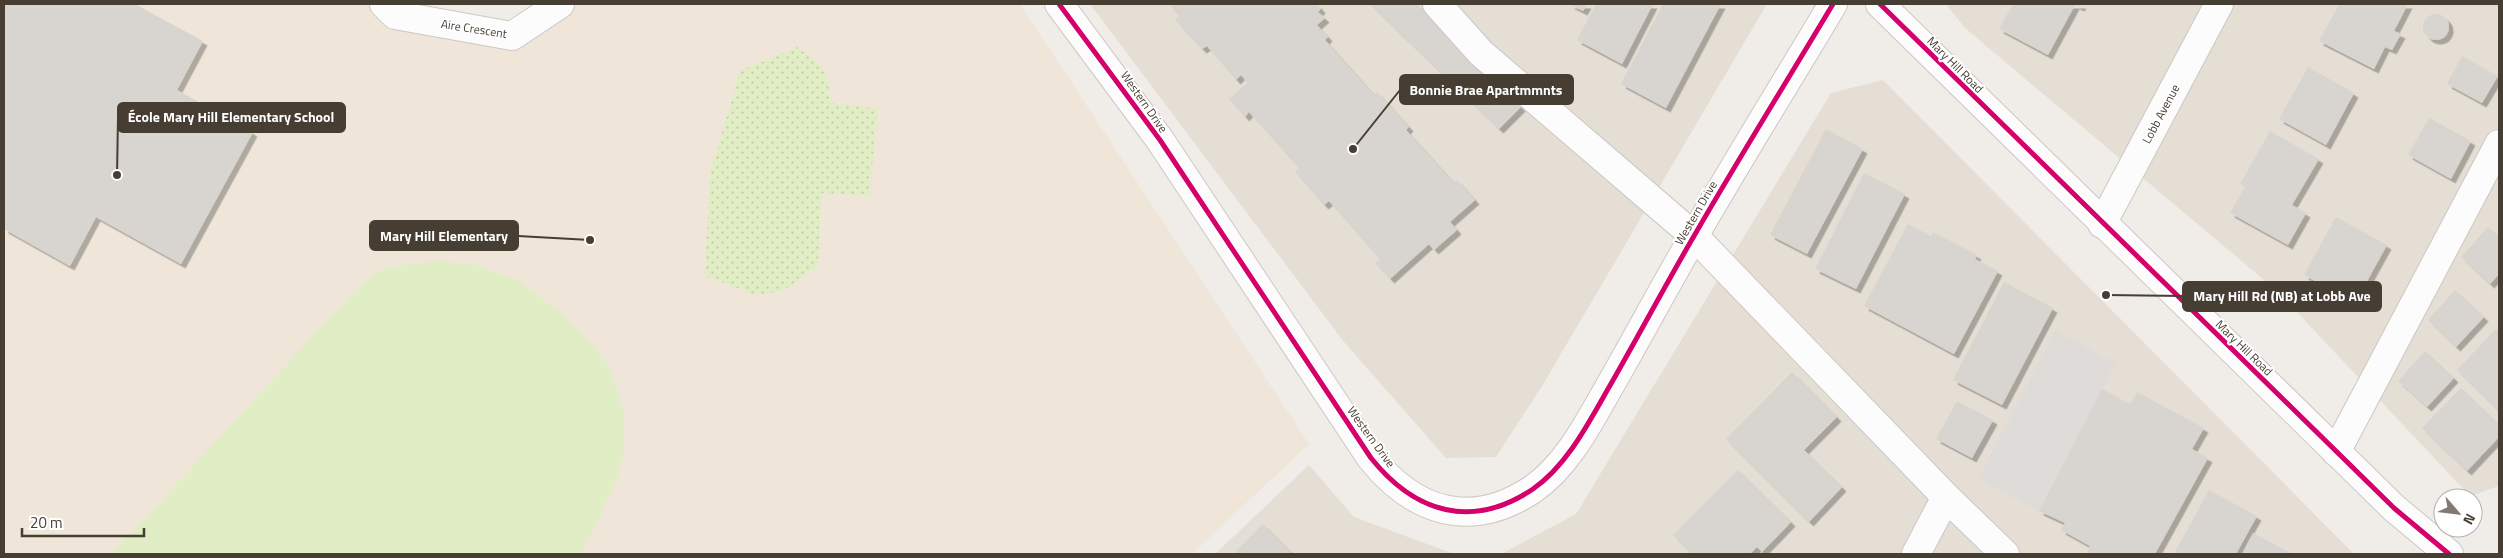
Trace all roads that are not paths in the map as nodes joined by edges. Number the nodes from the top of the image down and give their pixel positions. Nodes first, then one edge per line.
1 (384, 4) edge
2 (560, 4) edge
3 (1059, 4) edge
4 (1437, 4) edge
5 (1833, 4) edge
6 (1880, 4) edge
7 (2220, 4) edge
8 (2499, 144) edge
9 (2102, 224) junction
10 (1694, 236) junction
11 (2336, 452) junction
12 (1946, 497) junction
13 (1916, 554) edge
14 (2005, 554) edge
15 (2449, 554) edge

1 - 2 street, Aire Crescent
3 - 10 street, Western Drive
4 - 10 street
5 - 10 street, Western Drive
6 - 9 street, Mary Hill Road
7 - 9 street, Lobb Avenue
8 - 11 street
9 - 11 street, Mary Hill Road
10 - 12 street
11 - 15 street, Mary Hill Road
12 - 13 street
12 - 14 street

